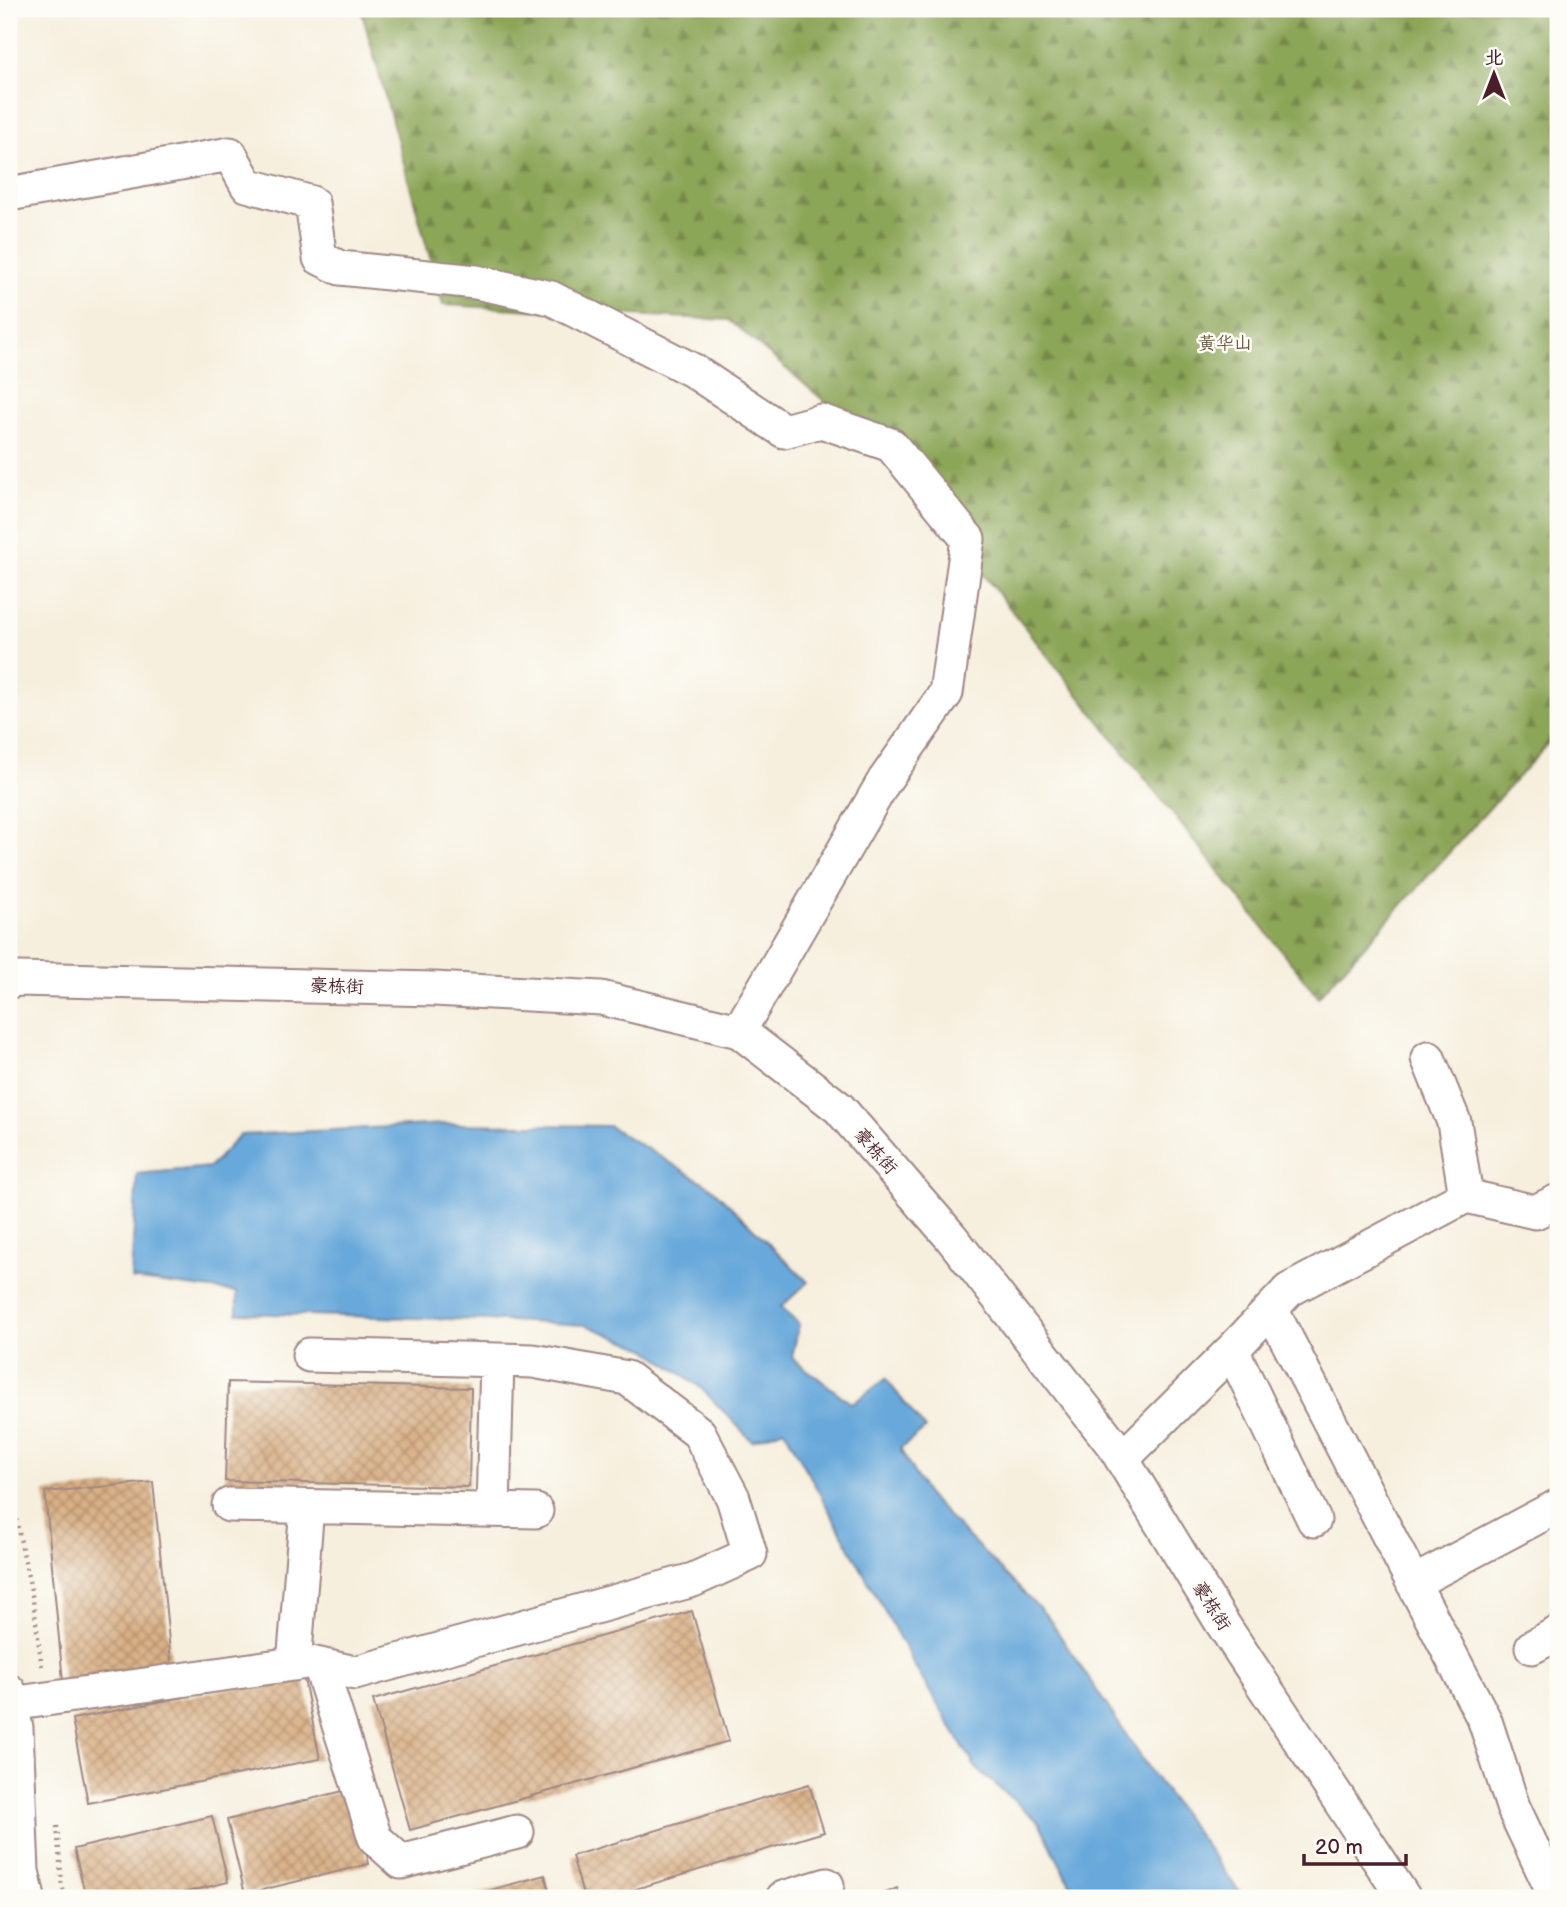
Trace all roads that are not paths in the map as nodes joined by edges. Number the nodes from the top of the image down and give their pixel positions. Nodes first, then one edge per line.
1 (9, 194) edge
2 (9, 981) edge
3 (739, 1031) junction
4 (1428, 1058) dead end
5 (1466, 1196) junction
6 (1558, 1201) edge
7 (1271, 1309) junction
8 (1232, 1350) junction
9 (309, 1355) dead end
10 (497, 1360) junction
11 (1122, 1459) junction
12 (229, 1505) dead end
13 (1558, 1506) edge
14 (307, 1507) junction
15 (493, 1510) junction
16 (536, 1511) dead end
17 (1314, 1520) dead end
18 (1413, 1583) junction
19 (307, 1664) junction
20 (10, 1698) edge
21 (517, 1832) dead end
22 (827, 1885) dead end
23 (29, 1898) edge
24 (783, 1898) edge
25 (1404, 1898) edge
26 (1556, 1898) edge

1 - 3 street
2 - 3 street, 豪栋街
3 - 11 street, 豪栋街
4 - 5 street
5 - 6 street
5 - 7 street
7 - 8 street
7 - 18 street
8 - 11 street
8 - 17 street
9 - 10 street
10 - 15 street
10 - 19 street
11 - 25 street, 豪栋街
12 - 14 street
13 - 18 street
14 - 15 street
14 - 19 street
15 - 16 street
18 - 26 street
19 - 20 street
19 - 21 street
20 - 23 street
22 - 24 street

